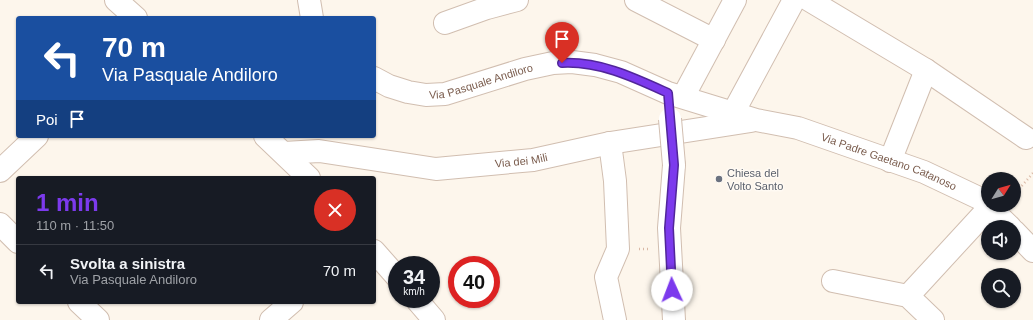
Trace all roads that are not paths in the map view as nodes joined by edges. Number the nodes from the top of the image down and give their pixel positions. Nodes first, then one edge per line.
1 (309, 0) edge
2 (516, 0) edge
3 (636, 0) edge
4 (735, 0) edge
5 (794, 0) edge
6 (809, 0) edge
7 (312, 16) edge
8 (446, 23) dead end
9 (714, 40) junction
10 (926, 70) junction
11 (376, 79) edge
12 (675, 104) junction
13 (733, 113) junction
14 (756, 120) junction
15 (35, 138) edge
16 (267, 138) edge
17 (1026, 138) dead end
18 (610, 143) junction
19 (284, 153) junction
20 (890, 161) junction
21 (0, 171) edge
22 (307, 176) edge
23 (981, 199) edge
24 (985, 212) edge
25 (995, 212) edge
26 (1003, 220) edge
27 (0, 224) edge
28 (1021, 238) edge
29 (16, 240) edge
30 (1033, 251) edge
31 (376, 253) edge
32 (388, 267) edge
33 (833, 280) dead end
34 (908, 296) junction
35 (81, 304) edge
36 (290, 304) edge
37 (424, 308) edge
38 (98, 320) edge
39 (271, 320) edge
40 (434, 320) edge
41 (615, 320) edge
42 (674, 320) edge
43 (933, 320) edge

1 - 7 street
2 - 8 street
3 - 9 street
4 - 9 street
5 - 13 street
6 - 10 street
9 - 12 street
10 - 17 street
10 - 20 street
11 - 12 street, Via Pasquale Andiloro
12 - 13 street, Via Pasquale Andiloro
12 - 42 street, bridge
13 - 14 street, Via Pasquale Andiloro
14 - 18 street, Via dei Mili
14 - 20 street, Via Padre Gaetano Catanoso
15 - 21 street
16 - 19 street
18 - 19 street, Via dei Mili
18 - 41 street
19 - 22 street
20 - 23 street, Via Padre Gaetano Catanoso
24 - 34 street
25 - 26 street, Via Padre Gaetano Catanoso
27 - 29 street
28 - 30 street
31 - 32 street
33 - 34 street
34 - 43 street
35 - 38 street
36 - 39 street
37 - 40 street

